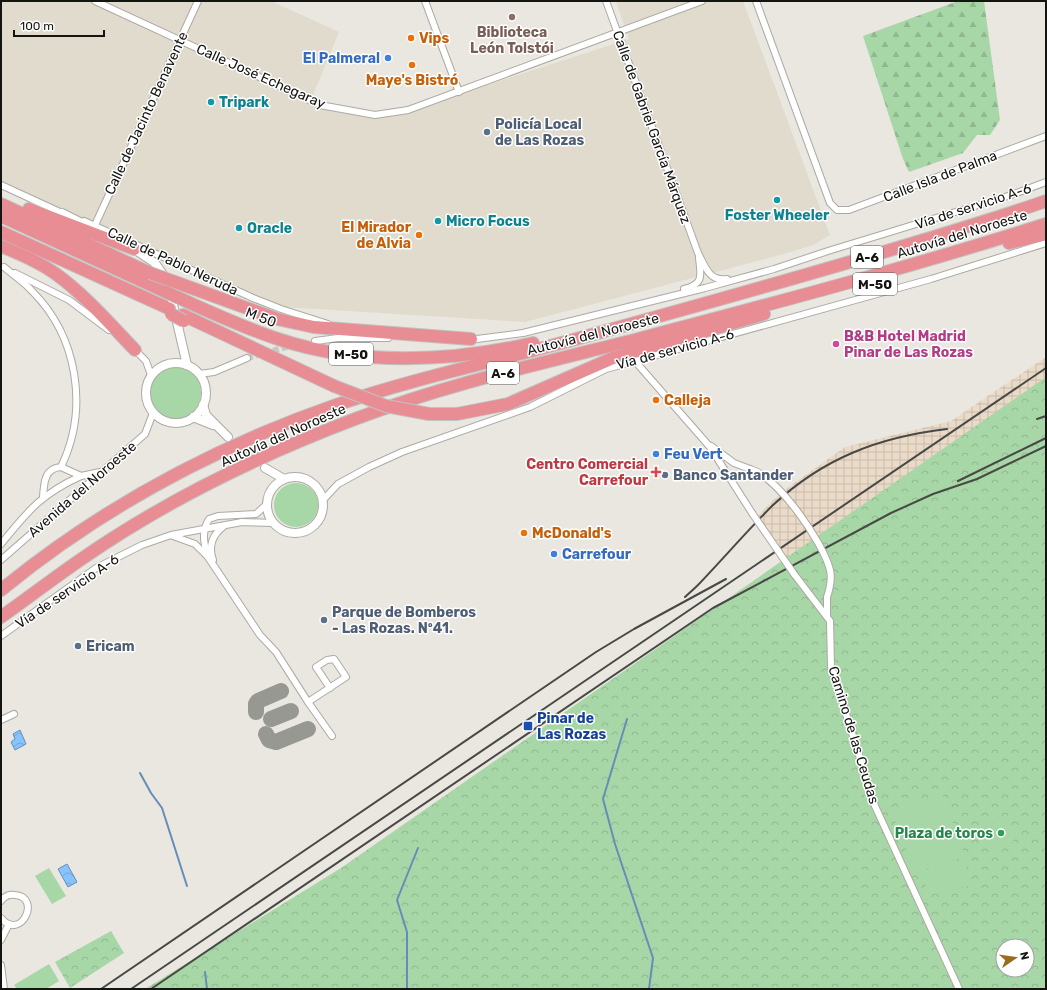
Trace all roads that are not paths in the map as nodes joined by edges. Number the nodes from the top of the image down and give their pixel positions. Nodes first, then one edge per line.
1 (95, 1) edge
2 (198, 1) edge
3 (425, 1) edge
4 (606, 1) edge
5 (702, 1) edge
6 (756, 1) edge
7 (618, 32) junction
8 (180, 40) junction
9 (459, 92) junction
10 (1046, 136) edge
11 (1046, 182) edge
12 (1, 185) edge
13 (1, 198) edge
14 (1046, 201) edge
15 (1, 204) edge
16 (62, 213) junction
17 (1, 216) edge
18 (1046, 224) edge
19 (95, 225) junction
20 (1046, 231) edge
21 (1, 232) edge
22 (1046, 234) edge
23 (1, 240) edge
24 (1008, 243) junction
25 (1046, 243) edge
26 (1, 246) edge
27 (134, 249) junction
28 (698, 253) junction
29 (2, 266) edge
30 (774, 269) junction
31 (686, 309) junction
32 (170, 312) junction
33 (606, 313) junction
34 (349, 330) junction
35 (471, 340) junction
36 (316, 341) dead end
37 (134, 350) junction
38 (247, 358) tunnel mouth
39 (634, 360) junction
40 (188, 365) junction
41 (199, 374) junction
42 (151, 375) junction
43 (203, 405) junction
44 (154, 413) junction
45 (193, 417) junction
46 (216, 426) junction
47 (228, 437) tunnel mouth
48 (707, 443) junction
49 (61, 467) junction
50 (101, 471) junction
51 (81, 476) junction
52 (284, 479) junction
53 (273, 487) junction
54 (43, 497) junction
55 (324, 500) junction
56 (267, 504) junction
57 (274, 523) junction
58 (226, 525) junction
59 (204, 528) junction
60 (171, 535) junction
61 (1, 544) edge
62 (208, 557) junction
63 (1, 560) edge
64 (215, 567) junction
65 (1, 590) edge
66 (827, 616) junction
67 (1, 618) edge
68 (1, 636) edge
69 (330, 688) junction
70 (308, 702) junction
71 (14, 714) dead end
72 (1, 720) edge
73 (332, 736) dead end
74 (1, 901) edge
75 (1, 918) edge
76 (9, 924) junction
77 (1, 940) edge
78 (1, 965) edge
79 (4, 989) edge
80 (959, 989) edge

1 - 8 street, Calle José Echegaray
2 - 8 street, Calle de Jacinto Benavente
3 - 9 street
4 - 7 street, Calle de Gabriel García Márquez
5 - 7 street, Calle José Echegaray
6 - 10 street, Calle Isla de Palma
7 - 9 street, Calle José Echegaray
7 - 28 street, Calle de Gabriel García Márquez
8 - 9 street, Calle José Echegaray
8 - 19 street, Calle de Jacinto Benavente
11 - 30 street, Vía de servicio A-6
12 - 16 street, Calle de Pablo Neruda
13 - 27 highway
14 - 31 highway, Autovía del Noroeste / A-6
15 - 34 highway, bridge
16 - 19 street, Calle de Pablo Neruda
16 - 27 street
17 - 31 highway, M 50 / M-50, bridge
18 - 67 highway, Autovía del Noroeste / A-6
19 - 34 street, Calle de Pablo Neruda
20 - 24 highway, M-50
21 - 32 highway, M-50
22 - 24 highway
23 - 32 highway
24 - 32 highway, M-50, bridge
25 - 39 street, Vía de servicio A-6
26 - 37 highway
27 - 40 street
28 - 30 street, Calle de Gabriel García Márquez
28 - 33 street, Calle de Gabriel García Márquez
29 - 37 street
29 - 49 street
30 - 33 street, Vía de servicio A-6
31 - 65 highway, Autovía del Noroeste / A-6
33 - 35 street, Vía de servicio A-6
34 - 35 highway
35 - 36 street, Vía de servicio A-6
37 - 42 street
38 - 41 street
39 - 48 street, Camino de las Ceudas
39 - 55 street, Vía de servicio A-6
40 - 41 street
40 - 42 street
41 - 43 street
42 - 44 street
43 - 45 street
43 - 46 street
44 - 45 street
44 - 50 street, Avenida del Noroeste
45 - 46 street
46 - 47 street
48 - 66 street, Camino de las Ceudas, bridge
48 - 66 street, bridge
49 - 51 street
49 - 54 street
50 - 51 street
50 - 63 street, Avenida del Noroeste
51 - 54 street
52 - 53 street
52 - 53 street
52 - 55 street
53 - 56 street
54 - 61 street
55 - 57 street
56 - 57 street
56 - 59 street, Vía de servicio A-6
57 - 58 street, Vía de servicio A-6
58 - 59 street, Vía de servicio A-6
58 - 64 street
59 - 60 street, Vía de servicio A-6
59 - 62 street
60 - 62 street
60 - 68 street, Vía de servicio A-6
62 - 64 street
64 - 70 street
66 - 80 street, Camino de las Ceudas
69 - 69 street
69 - 70 street
70 - 73 street
71 - 72 street
74 - 76 street
75 - 76 street
76 - 77 street
78 - 79 street

